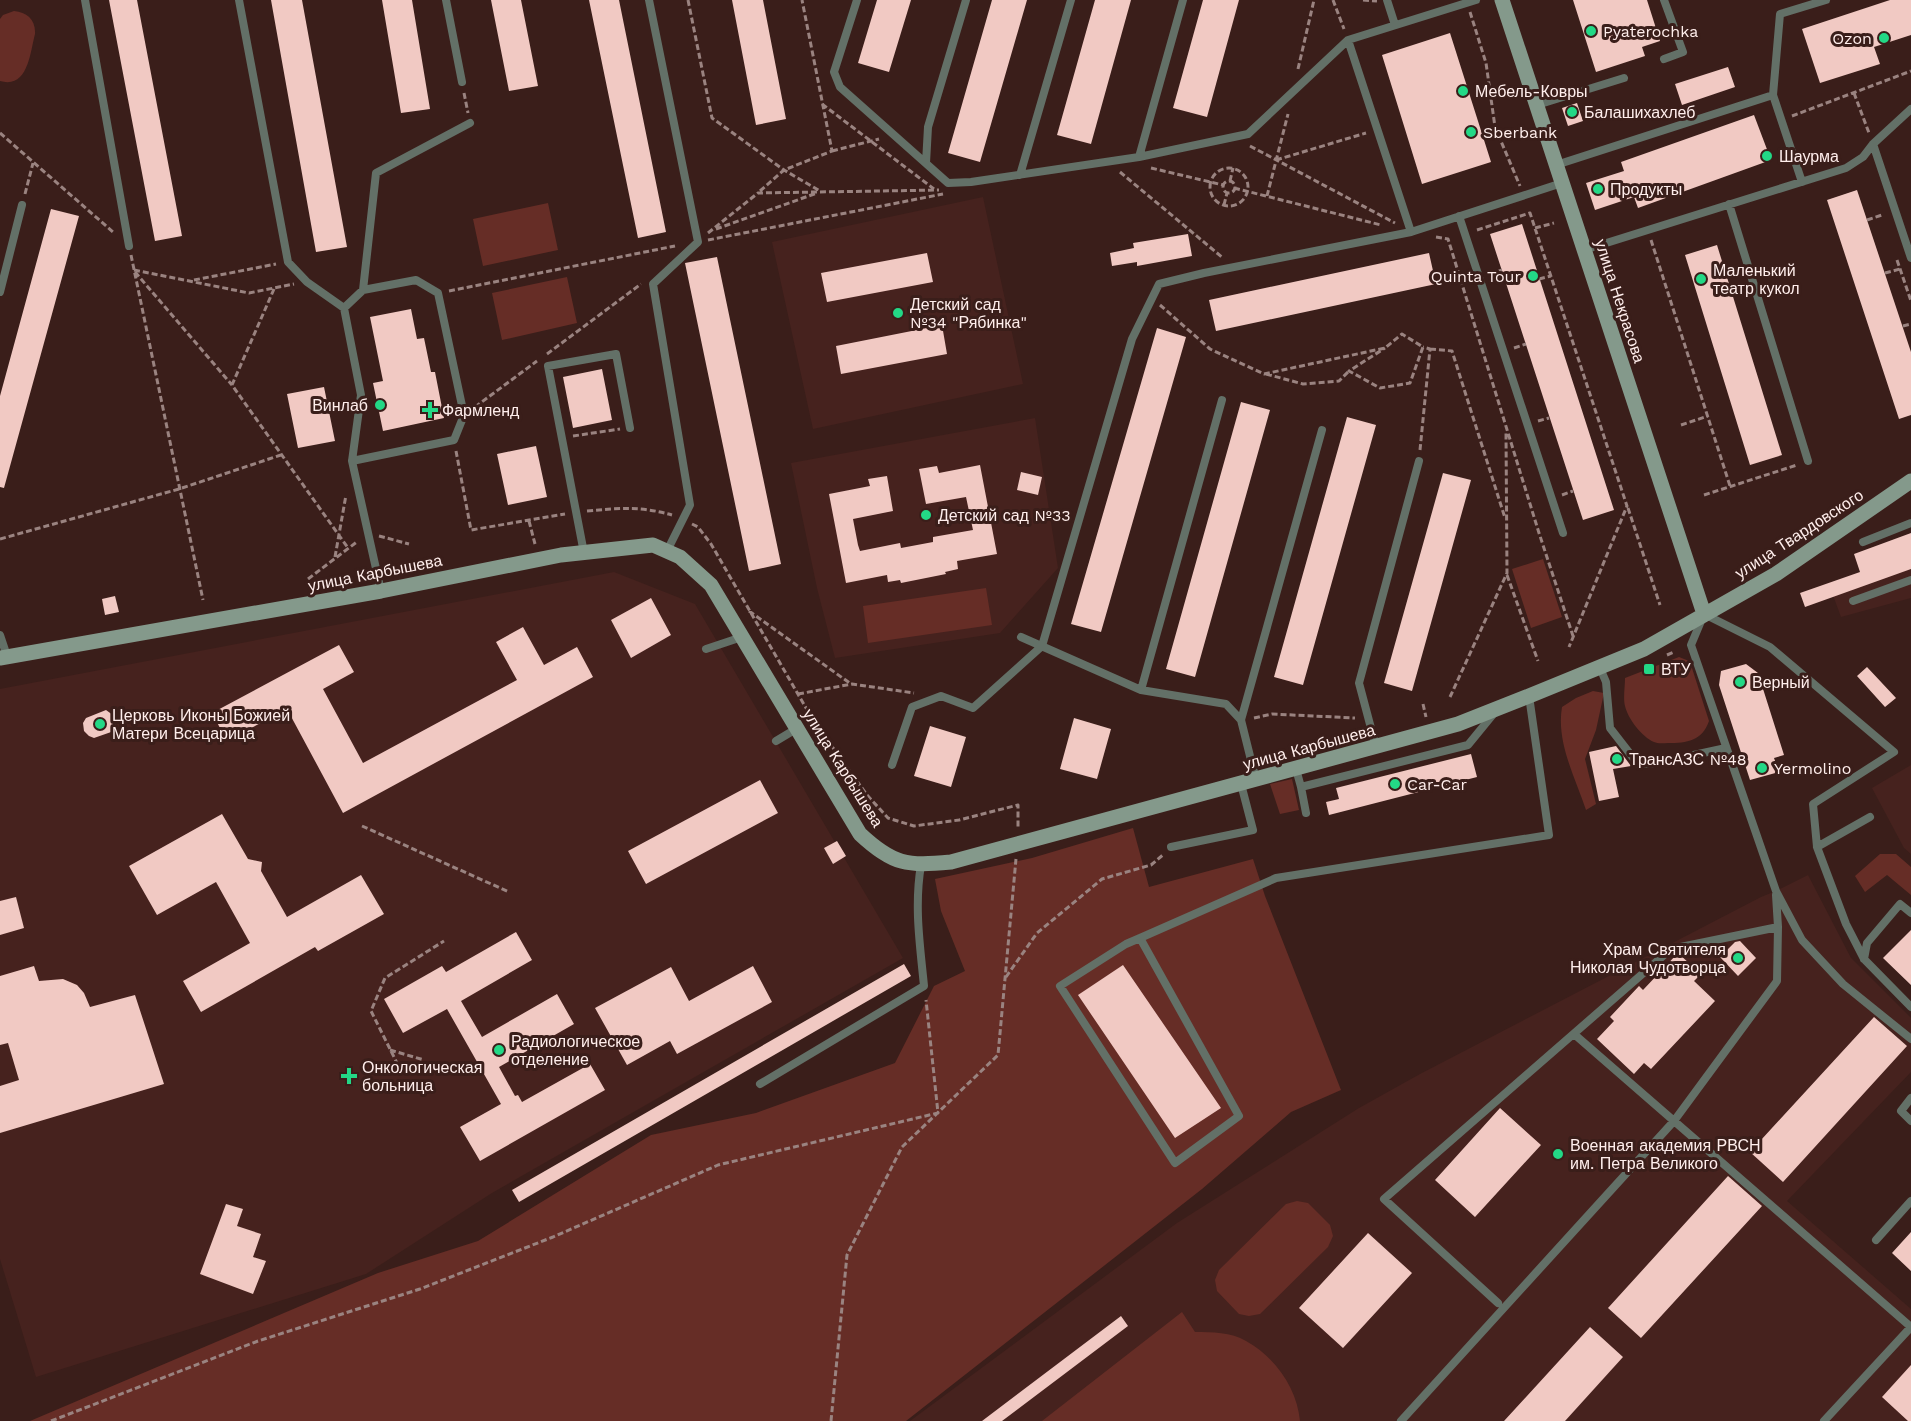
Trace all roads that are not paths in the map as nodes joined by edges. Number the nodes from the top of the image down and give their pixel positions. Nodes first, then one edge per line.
1 (85, 0) edge
2 (239, 0) edge
3 (446, 0) edge
4 (649, 0) edge
5 (857, 0) edge
6 (966, 0) edge
7 (1071, 0) edge
8 (1183, 0) edge
9 (1387, 0) edge
10 (1502, 0) edge
11 (1664, 0) edge
12 (1826, 0) edge
13 (1472, 1) edge
14 (1395, 25) junction
15 (1348, 40) junction
16 (1664, 59) dead end
17 (1624, 78) dead end
18 (462, 82) road end
19 (1773, 95) junction
20 (1537, 105) junction
21 (1911, 109) edge
22 (470, 123) road end
23 (1872, 144) junction
24 (1139, 157) junction
25 (926, 163) junction
26 (1556, 165) junction
27 (1020, 175) junction
28 (1802, 182) junction
29 (1562, 183) junction
30 (1729, 204) junction
31 (22, 205) road end
32 (1459, 216) junction
33 (1411, 232) junction
34 (129, 246) road end
35 (1584, 250) junction
36 (1911, 258) edge
37 (363, 290) junction
38 (0, 292) edge
39 (344, 308) junction
40 (1222, 400) dead end
41 (630, 428) road end
42 (1322, 430) dead end
43 (352, 461) junction
44 (1419, 461) road end
45 (1808, 461) road end
46 (1911, 481) edge
47 (1911, 523) edge
48 (1563, 533) dead end
49 (1863, 542) dead end
50 (667, 551) junction
51 (584, 553) junction
52 (1911, 580) edge
53 (381, 591) junction
54 (1853, 601) dead end
55 (1704, 614) junction
56 (0, 635) edge
57 (742, 637) junction
58 (1021, 637) dead end
59 (1042, 646) junction
60 (706, 649) dead end
61 (3, 657) edge
62 (1600, 668) junction
63 (1141, 690) junction
64 (1529, 696) junction
65 (1498, 708) junction
66 (1241, 720) junction
67 (796, 729) junction
68 (776, 741) dead end
69 (1376, 747) junction
70 (1726, 748) junction
71 (892, 765) dead end
72 (1296, 769) junction
73 (1256, 780) junction
74 (1240, 784) junction
75 (1301, 787) junction
76 (1306, 813) dead end
77 (1870, 817) dead end
78 (1171, 847) road end
79 (1818, 847) junction
80 (921, 865) junction
81 (1776, 891) junction
82 (1911, 913) edge
83 (1778, 927) junction
84 (1140, 938) junction
85 (1864, 959) junction
86 (1911, 1007) edge
87 (1574, 1034) junction
88 (1911, 1039) edge
89 (760, 1084) dead end
90 (1911, 1098) edge
91 (1674, 1120) junction
92 (1911, 1121) edge
93 (1911, 1201) edge
94 (1876, 1240) dead end
95 (1497, 1303) dead end
96 (1911, 1327) edge
97 (1401, 1421) edge
98 (1824, 1421) edge

1 - 34 lane
2 - 39 lane
3 - 18 lane
4 - 50 lane
5 - 25 lane
6 - 25 lane
7 - 27 lane
8 - 24 lane
9 - 14 lane
10 - 20 street, улица Некрасова
11 - 16 lane
12 - 19 lane
13 - 14 lane
14 - 15 lane
15 - 24 lane
15 - 33 lane
17 - 20 lane
19 - 26 lane
19 - 28 lane
20 - 26 street, улица Некрасова
21 - 23 lane
22 - 37 lane
23 - 28 lane
23 - 36 lane
24 - 27 lane
25 - 27 lane
26 - 29 street, улица Некрасова
28 - 30 lane
29 - 32 lane
29 - 35 street, улица Некрасова
30 - 35 lane
30 - 45 lane
31 - 38 lane
32 - 33 lane
32 - 48 lane
33 - 59 lane
35 - 55 street, улица Некрасова
37 - 39 lane
37 - 43 lane
39 - 43 lane
40 - 63 lane
41 - 51 lane
42 - 66 lane
43 - 53 lane
44 - 69 lane
46 - 55 street, улица Твардовского
47 - 49 lane
50 - 51 street, улица Карбышева
50 - 57 street, улица Карбышева
51 - 53 street, улица Карбышева
52 - 54 lane
53 - 61 street, улица Карбышева
55 - 62 street, улица Карбышева
55 - 70 lane
55 - 79 lane
56 - 61 lane
57 - 60 lane
57 - 67 street, улица Карбышева
58 - 59 lane
59 - 63 lane
59 - 71 lane
62 - 64 street, улица Карбышева
62 - 70 lane
63 - 66 lane
64 - 65 street, улица Карбышева
64 - 84 lane
65 - 69 street, улица Карбышева
65 - 75 lane
66 - 73 lane
67 - 68 lane
67 - 80 street, улица Карбышева
69 - 72 street, улица Карбышева
70 - 81 lane
72 - 73 street, улица Карбышева
72 - 75 lane
73 - 74 street, улица Карбышева
74 - 78 lane
74 - 80 street, улица Карбышева
75 - 76 lane
77 - 79 lane
79 - 85 lane
80 - 89 lane
81 - 83 lane
81 - 88 lane
82 - 85 lane
83 - 87 lane
83 - 91 lane
84 - 84 lane
85 - 86 lane
87 - 91 lane
87 - 95 lane
90 - 92 lane
91 - 96 lane
91 - 97 lane
93 - 94 lane
96 - 98 lane

